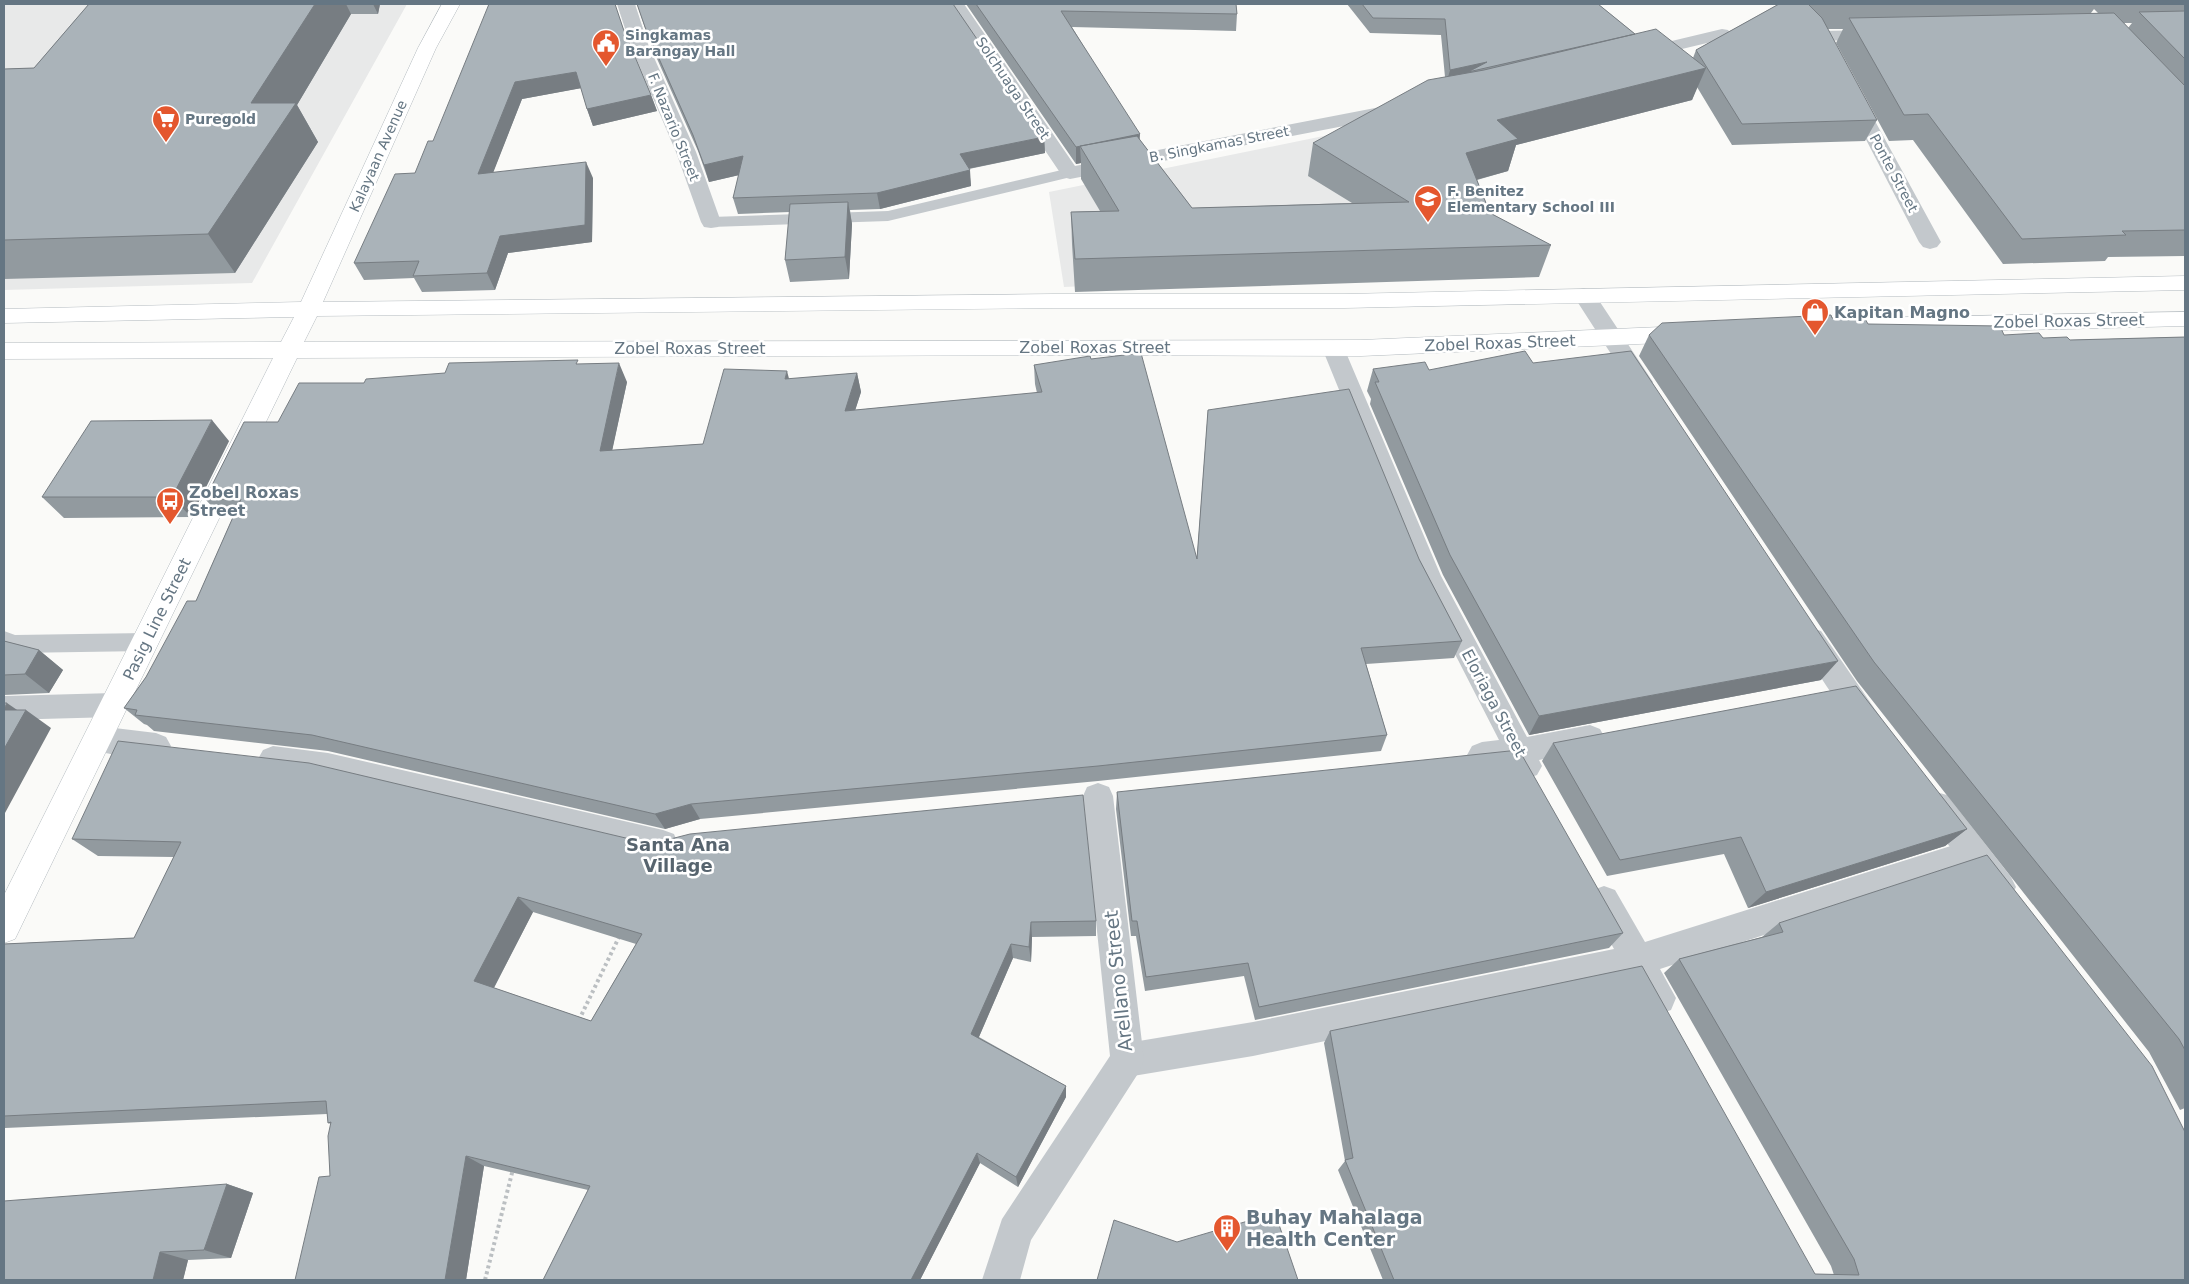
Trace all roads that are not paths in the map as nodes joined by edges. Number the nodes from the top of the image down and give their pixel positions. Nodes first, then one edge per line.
1 (451, 4) edge
2 (626, 4) edge
3 (955, 4) edge
4 (1722, 34) edge
5 (1898, 34) edge
6 (1830, 53) edge
7 (1622, 59) edge
8 (1844, 79) edge
9 (1418, 105) edge
10 (1070, 173) junction
11 (711, 222) joint
12 (1930, 242) dead end
13 (2185, 283) edge
14 (1584, 295) junction
15 (309, 309) junction
16 (4, 316) edge
17 (2185, 319) edge
18 (1835, 327) edge
19 (1709, 333) edge
20 (1612, 338) junction
21 (1333, 348) junction
22 (290, 349) junction
23 (4, 351) edge
24 (1655, 403) edge
25 (1796, 616) edge
26 (4, 640) edge
27 (146, 642) junction
28 (1845, 690) junction
29 (1816, 695) edge
30 (114, 705) junction
31 (4, 708) edge
32 (1614, 733) edge
33 (1882, 736) edge
34 (98, 739) junction
35 (184, 749) edge
36 (1518, 751) junction
37 (251, 757) edge
38 (1460, 757) edge
39 (1918, 783) edge
40 (1542, 793) edge
41 (1098, 796) dead end
42 (677, 841) edge
43 (1974, 853) junction
44 (1590, 876) edge
45 (2016, 908) edge
46 (4, 928) edge
47 (1638, 960) junction
48 (1671, 1021) edge
49 (1127, 1060) junction
50 (1000, 1280) edge

1 - 15 main road, Kalayaan Avenue
2 - 11 street, F. Nazario Street
3 - 10 street, Solchuaga Street
4 - 7 street
5 - 6 street
8 - 12 street, Ponte Street
9 - 10 street, B. Singkamas Street
10 - 11 lane, B. Singkamas Street
13 - 14 main road
14 - 15 main road
14 - 20 street
15 - 16 main road
15 - 22 main road, Pasig Line Street
17 - 18 main road, Zobel Roxas Street
19 - 20 main road, Zobel Roxas Street
20 - 21 main road, Zobel Roxas Street
20 - 24 street
21 - 22 main road, Zobel Roxas Street
21 - 36 street, Eloriaga Street
22 - 23 main road, Zobel Roxas Street
22 - 27 main road, Pasig Line Street
25 - 28 street
26 - 27 lane
27 - 30 main road, Pasig Line Street
28 - 29 street
28 - 33 street
30 - 31 street
30 - 34 main road, Pasig Line Street
32 - 36 street
34 - 35 street
34 - 46 main road, Pasig Line Street
36 - 38 street
36 - 40 street, Eloriaga Street
37 - 42 street
39 - 43 street
41 - 49 street, Arellano Street
43 - 45 street
43 - 47 street
44 - 47 street
47 - 48 street
47 - 49 street
49 - 50 street, Arellano Street

